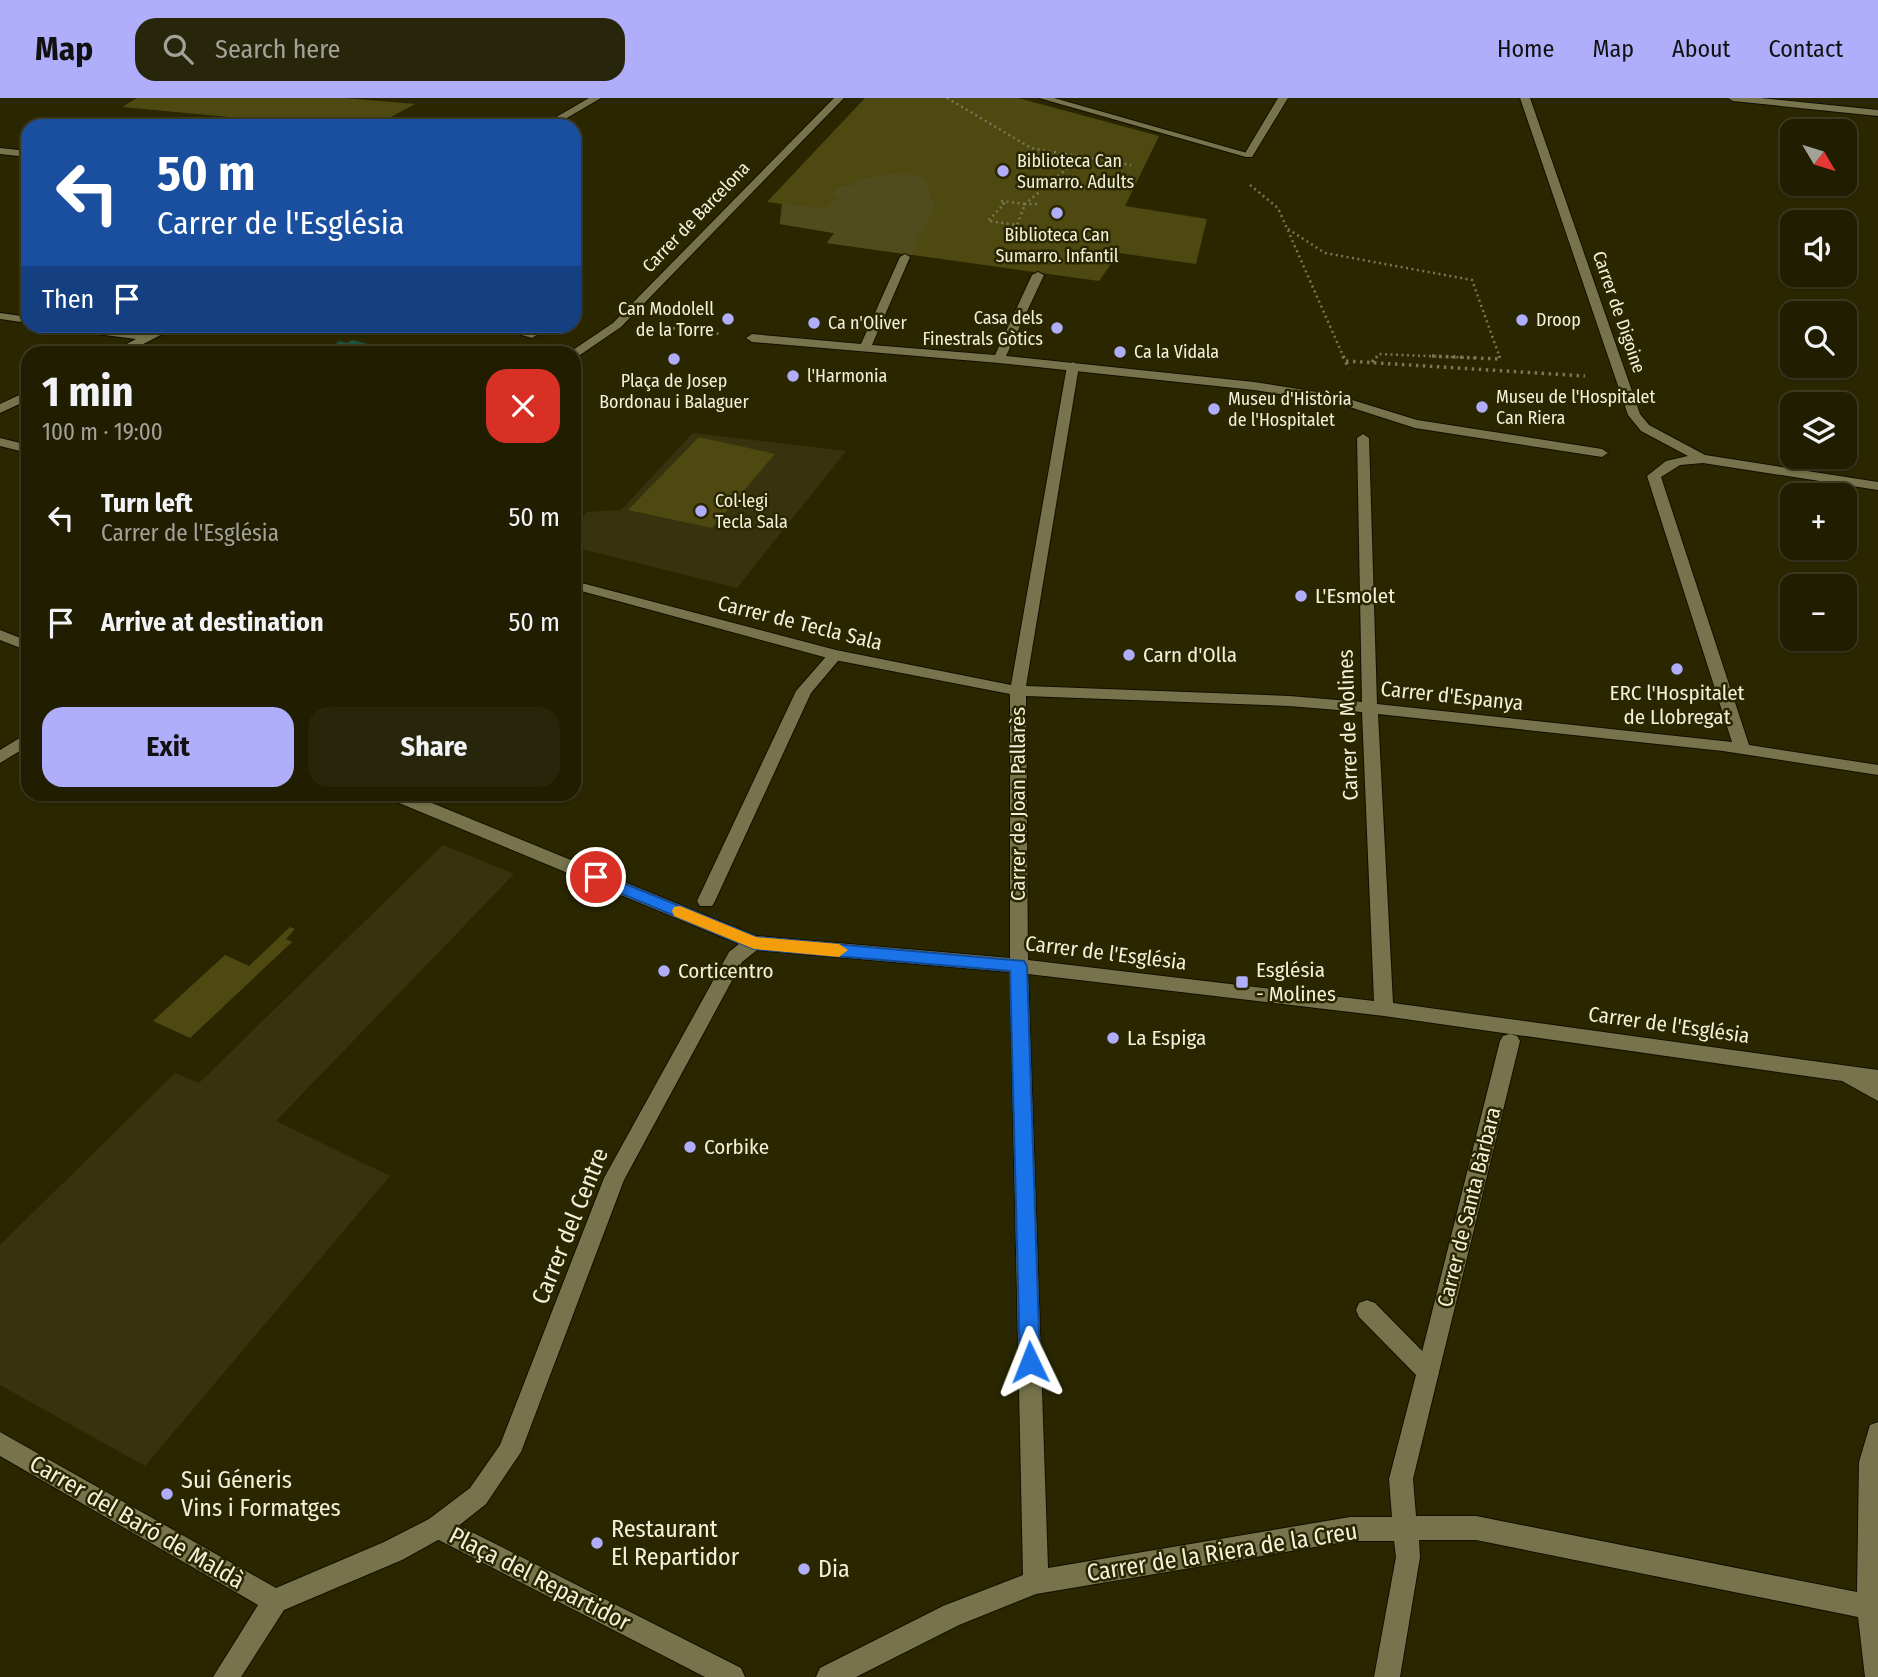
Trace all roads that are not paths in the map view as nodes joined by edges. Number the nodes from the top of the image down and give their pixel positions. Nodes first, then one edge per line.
1 (596, 98) edge
2 (839, 98) edge
3 (1044, 98) edge
4 (1283, 98) edge
5 (1525, 98) edge
6 (1732, 98) edge
7 (1878, 113) edge
8 (558, 119) edge
9 (0, 151) edge
10 (21, 153) edge
11 (905, 257) dead end
12 (1038, 275) dead end
13 (0, 316) edge
14 (21, 319) edge
15 (118, 333) edge
16 (157, 333) edge
17 (528, 333) edge
18 (533, 334) dead end
19 (148, 337) junction
20 (752, 338) road end
21 (130, 346) edge
22 (865, 348) junction
23 (581, 350) edge
24 (999, 359) junction
25 (1073, 366) junction
26 (21, 398) edge
27 (0, 409) edge
28 (1363, 438) dead end
29 (0, 442) edge
30 (21, 447) edge
31 (1602, 453) dead end
32 (1703, 459) junction
33 (1878, 486) edge
34 (581, 587) edge
35 (0, 635) edge
36 (21, 643) edge
37 (835, 655) junction
38 (1018, 691) junction
39 (1369, 708) junction
40 (21, 743) edge
41 (1742, 749) junction
42 (0, 758) edge
43 (1878, 771) edge
44 (410, 801) edge
45 (706, 901) dead end
46 (754, 943) junction
47 (1018, 966) junction
48 (1384, 1009) junction
49 (1511, 1033) junction
50 (1837, 1071) junction
51 (1878, 1077) edge
52 (1878, 1093) edge
53 (1367, 1310) dead end
54 (1428, 1372) junction
55 (1878, 1433) edge
56 (0, 1443) edge
57 (438, 1527) junction
58 (1404, 1528) junction
59 (1037, 1582) junction
60 (275, 1601) junction
61 (1874, 1610) edge
62 (226, 1677) edge
63 (732, 1677) edge
64 (830, 1677) edge
65 (1387, 1677) edge
66 (1878, 1677) edge

1 - 8 street
2 - 23 street, Carrer de Barcelona
3 - 4 street
5 - 32 street, Carrer de Digoine
6 - 7 street
9 - 10 street
11 - 22 street
12 - 24 street
13 - 14 street
15 - 19 street
16 - 19 street
17 - 18 street
19 - 21 street
20 - 22 street
22 - 24 street
24 - 25 street
25 - 31 street
25 - 38 street, Carrer de Joan Pallarès
26 - 27 street
28 - 39 street, Carrer de Molines
29 - 30 street
32 - 33 street
32 - 41 street
34 - 37 street, Carrer de Tecla Sala
35 - 36 street
37 - 38 street, Carrer de Tecla Sala
37 - 45 street
38 - 39 street, Carrer d'Espanya
38 - 47 street, Carrer de Joan Pallarès
39 - 41 street, Carrer d'Espanya
39 - 48 street, Carrer de Molines
40 - 42 street
41 - 43 street, Carrer d'Espanya
44 - 46 street, Carrer de l'Església
46 - 47 street, Carrer de l'Església
46 - 57 street, Carrer del Centre
47 - 48 street, Carrer de l'Església
47 - 59 street, Carrer de Joan Pallarès
48 - 49 street, Carrer de l'Església
49 - 50 street, Carrer de l'Església
49 - 54 street, Carrer de Santa Bàrbara
50 - 51 street, Carrer de l'Església
50 - 52 street
53 - 54 street
54 - 58 street, Carrer de Santa Bàrbara
55 - 61 street
56 - 60 street, Carrer del Baró de Maldà
57 - 60 street, Plaça del Repartidor
57 - 63 street, Plaça del Repartidor
58 - 59 street, Carrer de la Riera de la Creu
58 - 61 street, Carrer de la Riera de la Creu
58 - 65 street, Carrer de Santa Bàrbara
59 - 64 street, Carrer de la Riera de la Creu
60 - 62 street
61 - 66 street

